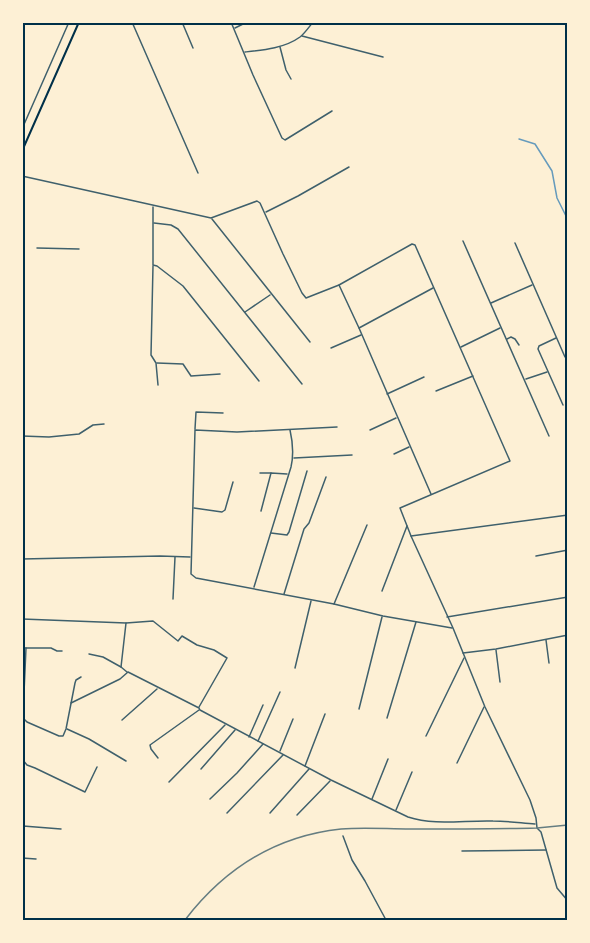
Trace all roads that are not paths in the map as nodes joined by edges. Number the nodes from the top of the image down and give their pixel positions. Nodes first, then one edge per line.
1 (69, 22) edge
2 (79, 22) edge
3 (132, 22) edge
4 (182, 22) edge
5 (231, 22) edge
6 (247, 22) edge
7 (313, 22) edge
8 (234, 29) junction
9 (302, 36) junction
10 (280, 46) junction
11 (193, 48) dead end
12 (244, 52) junction
13 (383, 57) dead end
14 (291, 79) dead end
15 (332, 111) dead end
16 (22, 129) edge
17 (22, 151) edge
18 (349, 167) dead end
19 (198, 173) dead end
20 (22, 176) edge
21 (153, 206) junction
22 (264, 213) junction
23 (211, 218) junction
24 (154, 223) junction
25 (464, 241) dead end
26 (515, 243) dead end
27 (37, 248) dead end
28 (78, 249) dead end
29 (153, 265) junction
30 (533, 284) junction
31 (339, 285) junction
32 (434, 288) junction
33 (271, 294) junction
34 (490, 303) junction
35 (245, 312) junction
36 (359, 328) junction
37 (501, 328) junction
38 (362, 334) junction
39 (556, 338) junction
40 (507, 339) junction
41 (310, 342) dead end
42 (519, 345) dead end
43 (460, 347) junction
44 (331, 348) dead end
45 (565, 357) dead end
46 (156, 363) junction
47 (548, 372) junction
48 (220, 374) dead end
49 (473, 376) junction
50 (424, 377) dead end
51 (525, 380) junction
52 (259, 381) dead end
53 (302, 384) dead end
54 (158, 385) dead end
55 (436, 391) dead end
56 (387, 394) junction
57 (562, 405) dead end
58 (223, 413) dead end
59 (397, 417) junction
60 (104, 424) dead end
61 (337, 427) dead end
62 (195, 430) junction
63 (290, 430) junction
64 (370, 430) dead end
65 (22, 436) edge
66 (549, 436) dead end
67 (410, 447) junction
68 (352, 454) dead end
69 (394, 454) dead end
70 (293, 458) junction
71 (307, 471) dead end
72 (260, 473) dead end
73 (271, 473) junction
74 (288, 474) junction
75 (326, 477) dead end
76 (233, 482) dead end
77 (431, 495) junction
78 (194, 508) junction
79 (261, 511) dead end
80 (567, 515) edge
81 (367, 525) dead end
82 (407, 525) junction
83 (270, 533) junction
84 (411, 536) junction
85 (567, 550) edge
86 (176, 556) junction
87 (536, 556) dead end
88 (191, 557) junction
89 (22, 559) edge
90 (254, 588) junction
91 (382, 591) dead end
92 (284, 594) junction
93 (567, 597) edge
94 (173, 599) dead end
95 (311, 600) junction
96 (334, 604) junction
97 (383, 616) junction
98 (447, 618) junction
99 (22, 619) edge
100 (416, 621) junction
101 (126, 623) junction
102 (453, 628) junction
103 (567, 635) edge
104 (546, 639) junction
105 (22, 648) edge
106 (26, 648) junction
107 (496, 649) junction
108 (62, 651) dead end
109 (462, 653) junction
110 (89, 654) dead end
111 (464, 657) junction
112 (549, 663) dead end
113 (121, 667) junction
114 (295, 668) dead end
115 (128, 672) junction
116 (81, 677) dead end
117 (500, 682) dead end
118 (158, 688) junction
119 (280, 692) dead end
120 (23, 701) edge
121 (71, 703) junction
122 (263, 705) dead end
123 (485, 707) junction
124 (200, 709) junction
125 (359, 709) dead end
126 (325, 714) dead end
127 (387, 718) dead end
128 (293, 719) dead end
129 (122, 720) dead end
130 (226, 725) junction
131 (66, 729) junction
132 (236, 730) junction
133 (249, 736) junction
134 (426, 736) dead end
135 (258, 741) junction
136 (263, 744) junction
137 (280, 752) junction
138 (283, 754) junction
139 (158, 758) dead end
140 (22, 759) edge
141 (388, 759) dead end
142 (126, 761) dead end
143 (456, 763) dead end
144 (304, 766) junction
145 (97, 767) dead end
146 (309, 768) junction
147 (201, 769) dead end
148 (412, 772) dead end
149 (331, 780) junction
150 (169, 782) dead end
151 (210, 799) dead end
152 (372, 799) junction
153 (396, 811) junction
154 (227, 813) dead end
155 (270, 813) dead end
156 (297, 815) dead end
157 (536, 824) junction
158 (22, 828) edge
159 (61, 829) dead end
160 (343, 836) dead end
161 (462, 850) dead end
162 (546, 850) junction
163 (22, 858) edge
164 (36, 859) dead end
165 (567, 901) edge
166 (386, 921) edge

1 - 16 street
2 - 17 highway
3 - 19 street
4 - 11 street
5 - 8 street
6 - 8 street
7 - 9 street
8 - 12 street
9 - 10 street
9 - 13 street
10 - 12 street
10 - 14 street
12 - 15 street
18 - 22 street
20 - 21 street
21 - 23 street
21 - 24 street
22 - 23 street
22 - 31 street
23 - 33 street
24 - 29 street
24 - 35 street
25 - 34 street
26 - 30 street
27 - 28 street
29 - 46 street
29 - 52 street
30 - 34 street
30 - 39 street
31 - 32 street
31 - 36 street
32 - 36 street
32 - 43 street
33 - 35 street
33 - 41 street
34 - 37 street
35 - 53 street
36 - 38 street
37 - 40 street
37 - 43 street
38 - 44 street
38 - 56 street
39 - 45 street
39 - 47 street
40 - 42 street
40 - 51 street
43 - 49 street
46 - 48 street
46 - 54 street
47 - 51 street
47 - 57 street
49 - 55 street
49 - 77 street
50 - 56 street
51 - 66 street
56 - 59 street
58 - 62 street
59 - 64 street
59 - 67 street
60 - 65 street
61 - 63 street
62 - 63 street
62 - 78 street
63 - 70 street
67 - 69 street
67 - 77 street
68 - 70 street
70 - 74 street
71 - 83 street
72 - 73 street
73 - 74 street
73 - 79 street
74 - 83 street
75 - 92 street
76 - 78 street
77 - 82 street
78 - 88 street
80 - 84 street
81 - 96 street
82 - 84 street
82 - 91 street
83 - 90 street
84 - 98 street
85 - 87 street
86 - 88 street
86 - 89 street
86 - 94 street
88 - 90 street
90 - 92 street
92 - 95 street
93 - 98 street
95 - 96 street
95 - 114 street
96 - 97 street
97 - 100 street
97 - 125 street
98 - 102 street
99 - 101 street
100 - 102 street
100 - 127 street
101 - 113 street
101 - 124 street
102 - 109 street
103 - 104 street
104 - 107 street
104 - 112 street
105 - 106 street
106 - 108 street
106 - 120 street
107 - 109 street
107 - 117 street
109 - 111 street
110 - 113 street
111 - 123 street
111 - 134 street
113 - 115 street
115 - 118 street
115 - 121 street
116 - 121 street
118 - 124 street
118 - 129 street
119 - 135 street
120 - 131 street
121 - 131 street
122 - 133 street
123 - 143 street
123 - 157 street
124 - 130 street
124 - 139 street
126 - 144 street
128 - 137 street
130 - 132 street
130 - 150 street
131 - 142 street
132 - 133 street
132 - 147 street
133 - 135 street
135 - 136 street
136 - 137 street
136 - 151 street
137 - 138 street
138 - 144 street
138 - 154 street
140 - 145 street
141 - 152 street
144 - 146 street
146 - 149 street
146 - 155 street
148 - 153 street
149 - 152 street
149 - 156 street
152 - 153 street
153 - 157 street
157 - 162 street
158 - 159 street
160 - 166 street
161 - 162 street
162 - 165 street
163 - 164 street

